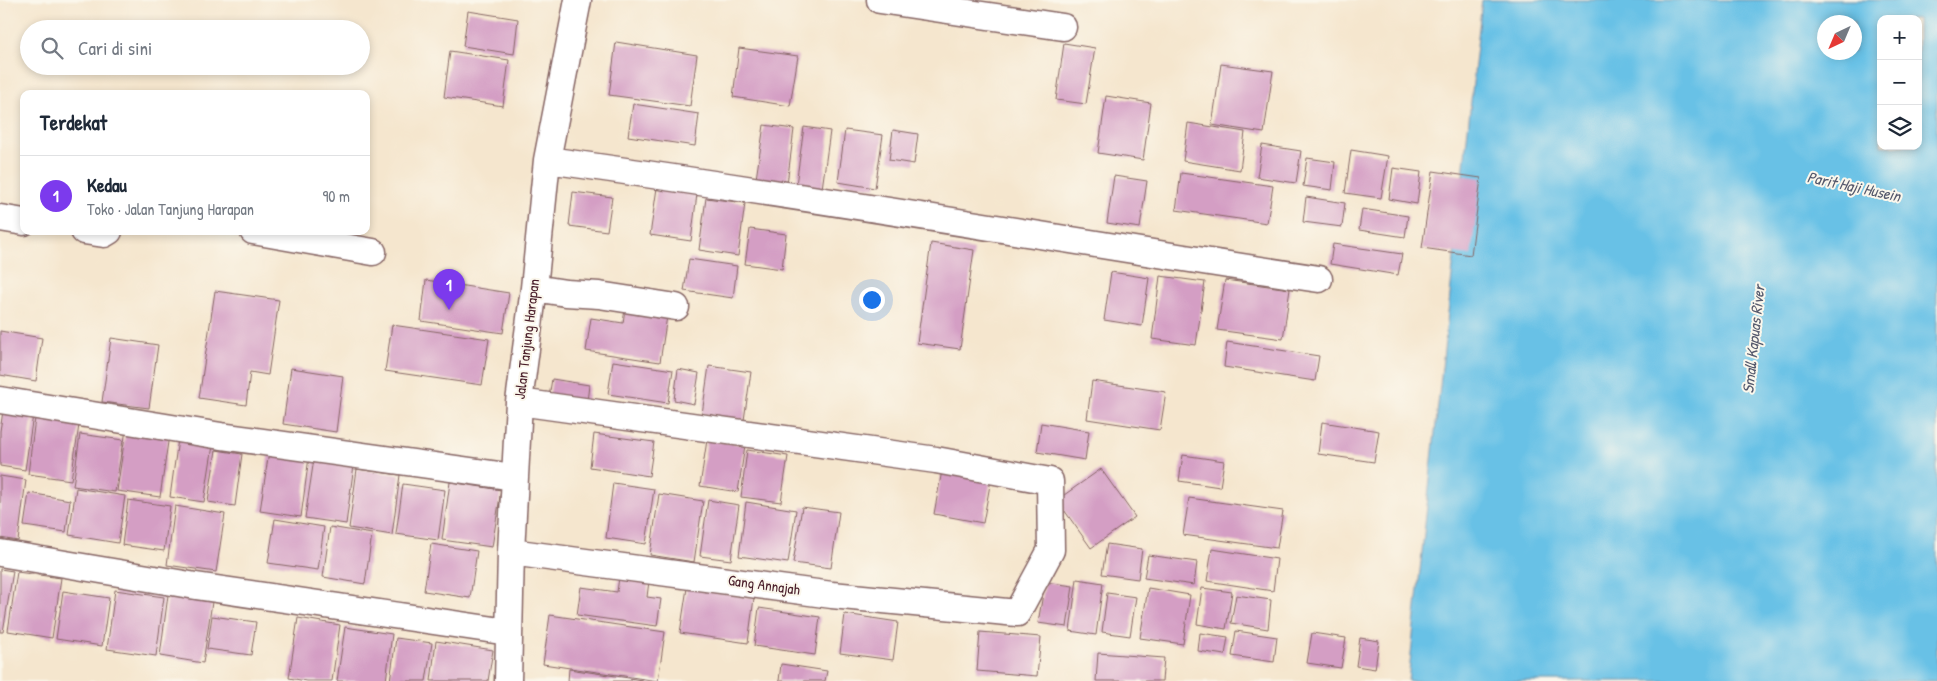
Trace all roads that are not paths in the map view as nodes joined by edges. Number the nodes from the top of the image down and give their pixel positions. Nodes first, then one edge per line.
1 (578, 0) edge
2 (880, 0) edge
3 (1063, 27) dead end
4 (547, 160) junction
5 (0, 218) edge
6 (20, 221) edge
7 (277, 235) edge
8 (373, 252) dead end
9 (1319, 279) dead end
10 (534, 288) junction
11 (676, 307) dead end
12 (0, 400) edge
13 (518, 402) junction
14 (514, 477) junction
15 (511, 552) junction
16 (0, 553) edge
17 (508, 632) junction
18 (508, 681) edge

1 - 4 street, Jalan Tanjung Harapan
2 - 3 street
4 - 9 street
4 - 10 street, Jalan Tanjung Harapan
5 - 6 street
7 - 8 street
10 - 11 street
10 - 13 street, Jalan Tanjung Harapan
12 - 14 street
13 - 14 street, Jalan Tanjung Harapan
13 - 15 street, Gang Annajah
14 - 15 street, Jalan Tanjung Harapan
15 - 17 street, Jalan Tanjung Harapan
16 - 17 street
17 - 18 street, Jalan Tanjung Harapan

